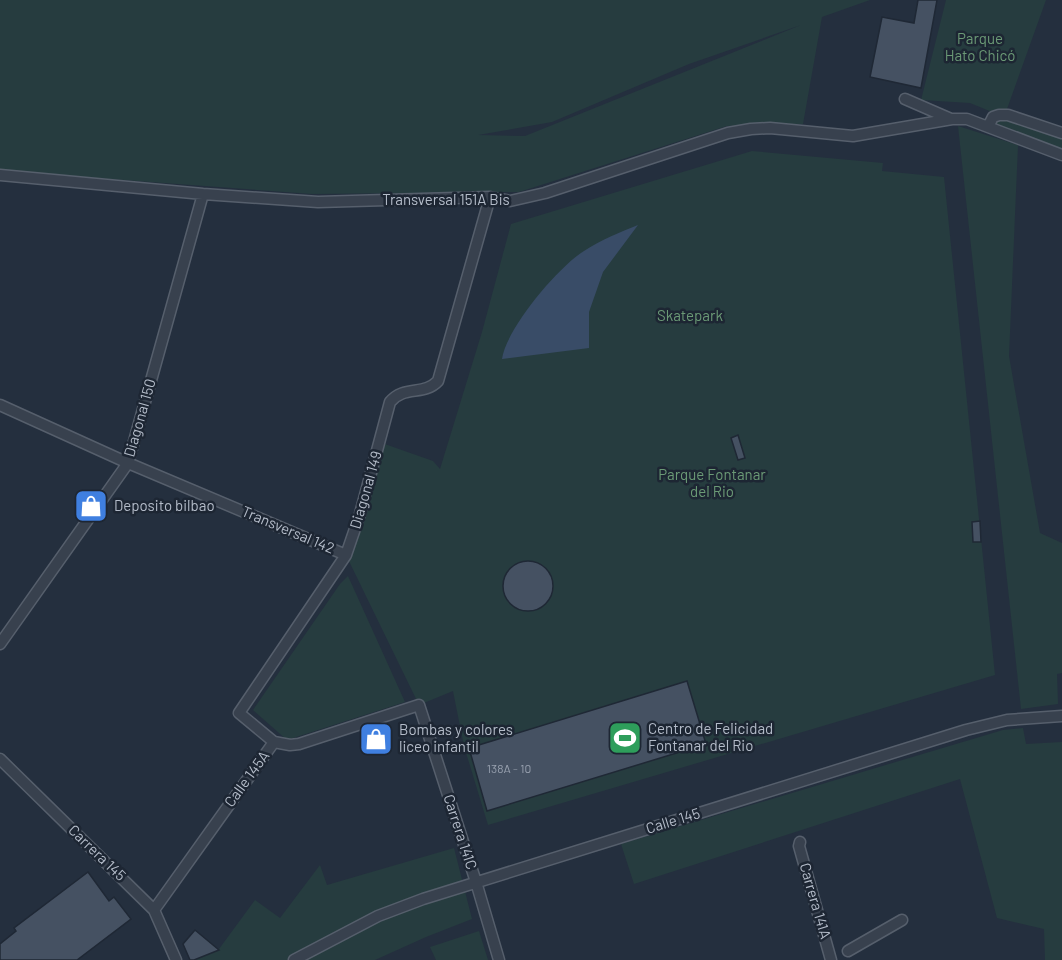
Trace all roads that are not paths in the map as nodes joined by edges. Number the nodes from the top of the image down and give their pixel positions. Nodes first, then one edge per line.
1 (905, 99) dead end
2 (952, 119) junction
3 (988, 128) junction
4 (1062, 133) edge
5 (1062, 155) edge
6 (0, 175) edge
7 (203, 194) junction
8 (490, 197) junction
9 (0, 405) edge
10 (129, 463) junction
11 (346, 555) junction
12 (0, 644) edge
13 (419, 705) joint
14 (1062, 716) edge
15 (274, 742) junction
16 (0, 759) edge
17 (800, 843) dead end
18 (476, 882) junction
19 (154, 910) junction
20 (902, 920) dead end
21 (848, 951) dead end
22 (176, 960) edge
23 (294, 960) edge
24 (499, 960) edge
25 (831, 960) edge

1 - 2 street
2 - 3 street, Transversal 151A Bis
2 - 8 street, Transversal 151A Bis
3 - 4 street
3 - 5 street, Transversal 151A Bis
6 - 7 street, Transversal 151A Bis
7 - 8 street, Transversal 151A Bis
7 - 10 street, Diagonal 150
8 - 11 street, Diagonal 149
9 - 10 street, Transversal 142
10 - 11 street, Transversal 142
10 - 12 street, Diagonal 150
11 - 15 street, Diagonal 149
13 - 15 street, Calle 145A
13 - 18 street, Carrera 141C
14 - 18 street, Calle 145
15 - 19 street, Calle 145A
16 - 19 street, Carrera 145
17 - 25 street, Carrera 141A
18 - 23 street, Calle 145
18 - 24 street, Carrera 141C
19 - 22 street, Carrera 145
20 - 21 street

